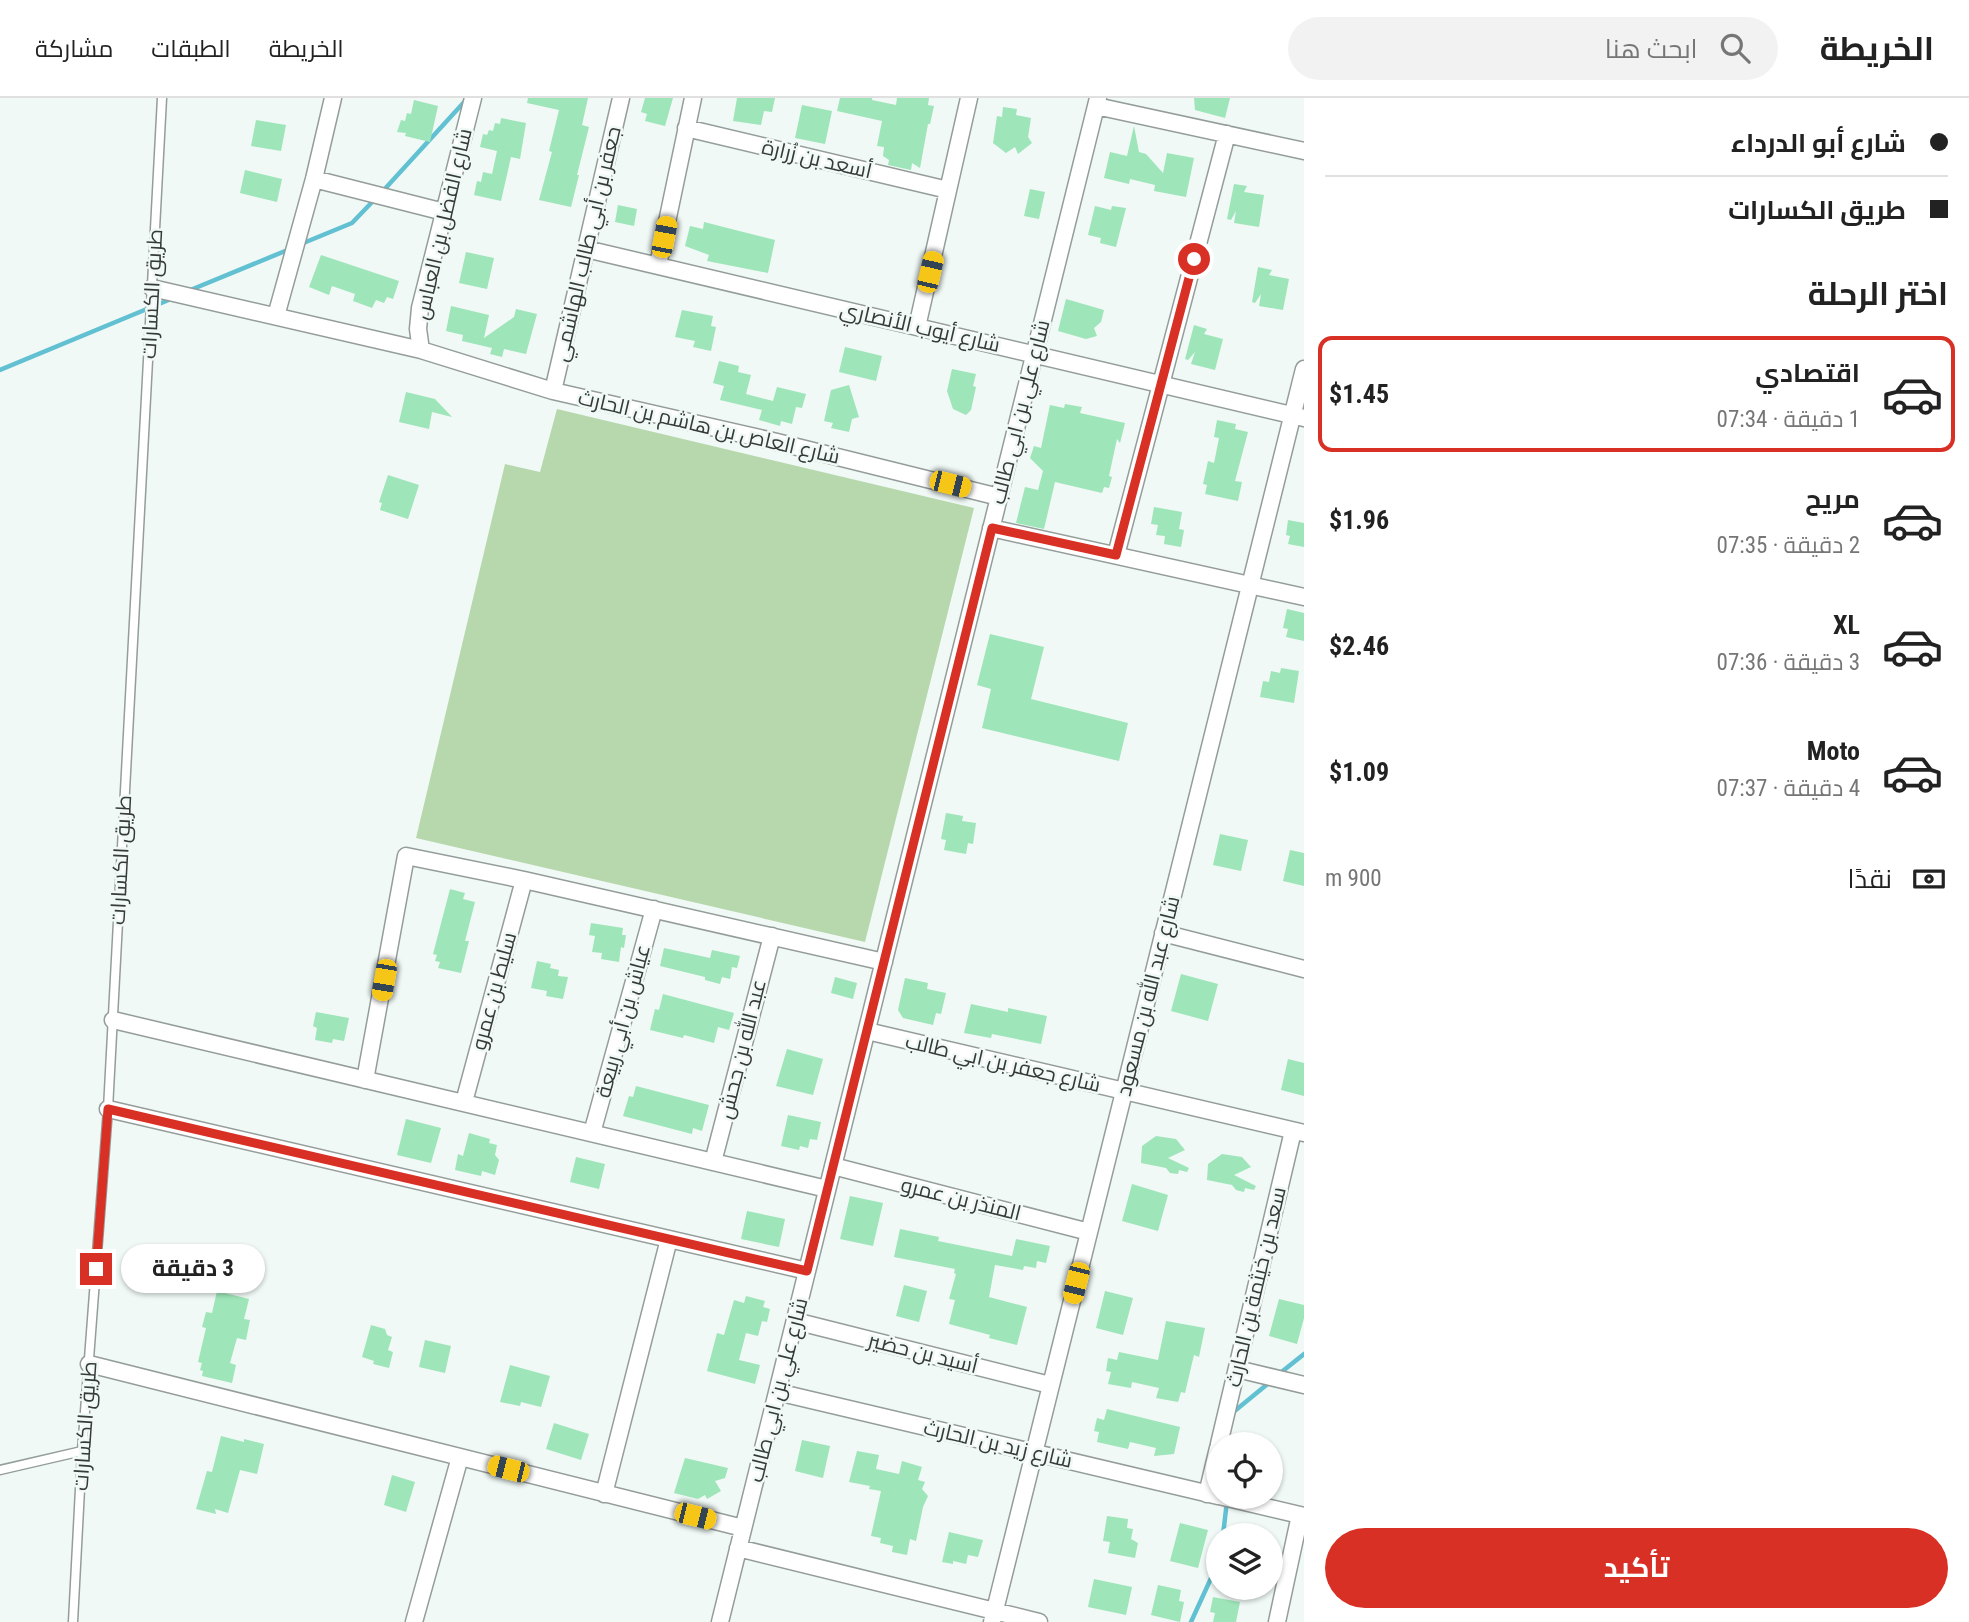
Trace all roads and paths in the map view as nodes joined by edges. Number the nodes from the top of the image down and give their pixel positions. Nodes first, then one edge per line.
1 (162, 98) edge
2 (333, 98) edge
3 (473, 98) edge
4 (621, 98) edge
5 (692, 98) edge
6 (969, 98) edge
7 (1097, 102) edge
8 (686, 128) junction
9 (1227, 134) junction
10 (1304, 151) edge
11 (314, 179) junction
12 (948, 190) junction
13 (444, 212) junction
14 (586, 249) junction
15 (659, 265) junction
16 (152, 288) junction
17 (276, 316) junction
18 (917, 327) junction
19 (421, 350) junction
20 (1035, 354) junction
21 (1304, 369) edge
22 (1161, 384) junction
23 (553, 391) junction
24 (1298, 417) edge
25 (999, 496) junction
26 (992, 528) junction
27 (1116, 555) junction
28 (1250, 585) junction
29 (1304, 597) edge
30 (524, 880) junction
31 (654, 909) junction
32 (1163, 933) junction
33 (772, 936) junction
34 (884, 961) junction
35 (1304, 969) edge
36 (113, 1020) junction
37 (867, 1031) junction
38 (365, 1080) junction
39 (1124, 1091) junction
40 (464, 1102) junction
41 (108, 1109) junction
42 (1298, 1132) edge
43 (592, 1133) junction
44 (713, 1162) junction
45 (833, 1166) junction
46 (827, 1189) junction
47 (1089, 1232) junction
48 (669, 1239) junction
49 (807, 1271) junction
50 (795, 1321) junction
51 (89, 1364) junction
52 (1237, 1369) junction
53 (1051, 1385) junction
54 (1304, 1385) edge
55 (777, 1392) junction
56 (1222, 1432) edge
57 (82, 1451) junction
58 (1034, 1452) junction
59 (460, 1457) junction
60 (0, 1470) edge
61 (604, 1493) junction
62 (1206, 1493) edge
63 (1273, 1509) edge
64 (1302, 1516) edge
65 (743, 1528) junction
66 (738, 1548) junction
67 (993, 1616) edge
68 (73, 1622) edge
69 (414, 1622) edge
70 (720, 1622) edge
71 (1039, 1622) edge
72 (1277, 1622) edge

1 - 16 lane, طريق الكسارات
2 - 11 street
3 - 13 street, شارع الفضل بن العباس
4 - 14 street, جعفر بن أبي طالب الهاشمي
5 - 8 street
6 - 12 street
7 - 9 street
7 - 20 street, شارع علي بن ابي طالب
8 - 12 street, أسعد بن زُرارة
8 - 15 street
9 - 10 street
9 - 22 street
11 - 13 street
11 - 17 street
12 - 18 street
13 - 19 street, شارع الفضل بن العباس
14 - 15 street, شارع أيوب الأنصاري
14 - 23 street, جعفر بن أبي طالب الهاشمي
15 - 18 street, شارع أيوب الأنصاري
16 - 17 street, شارع العاص بن هاشم بن الحارث
16 - 36 lane, طريق الكسارات
17 - 19 street, شارع العاص بن هاشم بن الحارث
18 - 20 street, شارع أيوب الأنصاري
19 - 23 street, شارع العاص بن هاشم بن الحارث
20 - 22 street, شارع أيوب الأنصاري
20 - 25 street, شارع علي بن ابي طالب
21 - 24 street, شارع عبد الله بن مسعود
22 - 24 street, شارع أيوب الأنصاري
22 - 27 street
23 - 25 street, شارع العاص بن هاشم بن الحارث
24 - 28 street, شارع عبد الله بن مسعود
25 - 26 street, شارع علي بن ابي طالب
26 - 27 street
26 - 34 street, شارع علي بن ابي طالب
27 - 28 street
28 - 29 street
28 - 32 street, شارع عبد الله بن مسعود
30 - 31 street
30 - 38 street
30 - 40 street, سليط بن عمرو
31 - 33 street
31 - 43 street, عياش بن أبي ربيعة
32 - 35 street
32 - 39 street, شارع عبد الله بن مسعود
33 - 34 street
33 - 44 street, عبد الله بن جحش
34 - 37 street, شارع علي بن ابي طالب
36 - 38 street
36 - 41 lane, طريق الكسارات
37 - 39 street, شارع جعفر بن ابي طالب
37 - 45 street, شارع علي بن ابي طالب
38 - 40 street
39 - 42 street, شارع جعفر بن ابي طالب
39 - 47 street, شارع عبد الله بن مسعود
40 - 43 street
41 - 48 street
41 - 51 lane, طريق الكسارات
42 - 52 street, سعد بن خيثمة بن الحارث
43 - 44 street
44 - 46 street
45 - 46 street, شارع علي بن ابي طالب
45 - 47 street, المنذر بن عمرو
46 - 49 street, شارع علي بن ابي طالب
47 - 53 street, شارع عبد الله بن مسعود
48 - 49 street
48 - 61 street
49 - 50 street, شارع علي بن ابي طالب
50 - 53 street, أسيد بن حضير
50 - 55 street, شارع علي بن ابي طالب
51 - 57 lane, طريق الكسارات
51 - 59 street
52 - 54 street
52 - 56 street, سعد بن خيثمة بن الحارث
53 - 58 street, شارع عبد الله بن مسعود
55 - 58 street, شارع زيد بن الحارث
55 - 65 street, شارع علي بن ابي طالب
57 - 60 lane
57 - 68 lane, طريق الكسارات
58 - 62 street, شارع زيد بن الحارث
58 - 67 street, شارع عبد الله بن مسعود
59 - 61 street
59 - 69 street
61 - 65 street
63 - 64 street, شارع زيد بن الحارث
64 - 72 street
65 - 66 street, شارع علي بن ابي طالب
66 - 67 street
66 - 70 street, شارع علي بن ابي طالب
67 - 71 street

